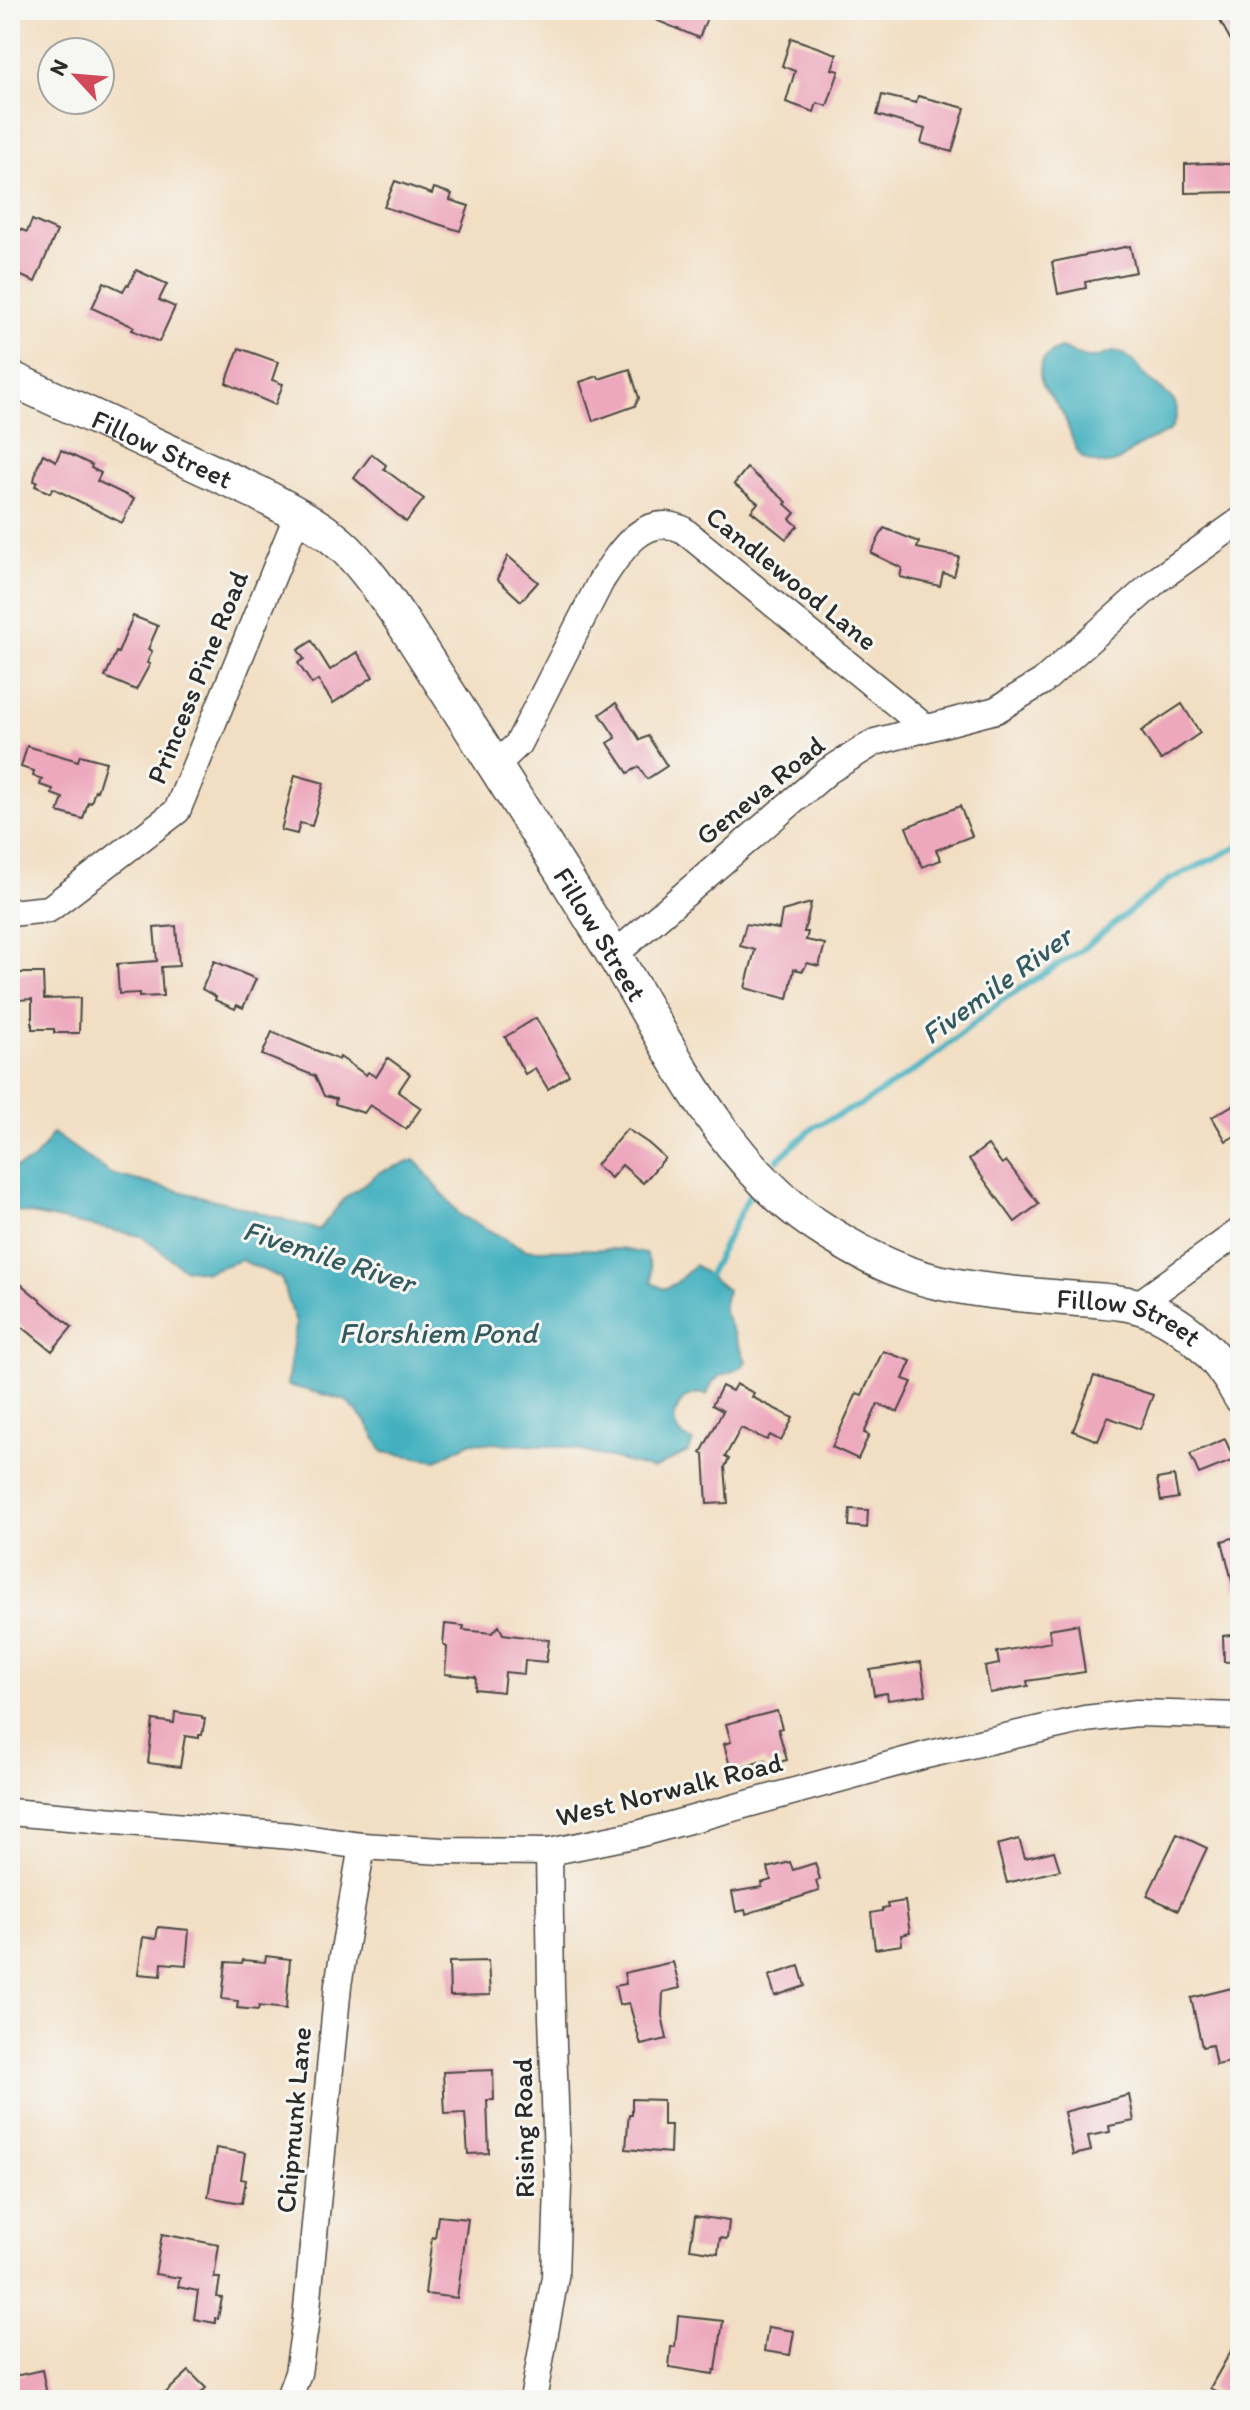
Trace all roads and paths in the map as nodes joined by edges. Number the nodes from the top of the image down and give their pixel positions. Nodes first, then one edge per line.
1 (10, 378) edge
2 (298, 514) junction
3 (1240, 521) edge
4 (926, 728) junction
5 (495, 766) junction
6 (10, 913) edge
7 (614, 955) junction
8 (1240, 1231) edge
9 (1136, 1306) junction
10 (1240, 1396) edge
11 (1240, 1716) edge
12 (10, 1812) edge
13 (362, 1846) junction
14 (549, 1852) junction
15 (288, 2400) edge
16 (533, 2400) edge

1 - 2 main road, Fillow Street
2 - 5 main road, Fillow Street
2 - 6 street, Princess Pine Road
3 - 4 street, Geneva Road
4 - 5 street, Candlewood Lane
4 - 7 street, Geneva Road
5 - 7 main road, Fillow Street
7 - 9 main road, Fillow Street
8 - 9 street
9 - 10 main road, Fillow Street
11 - 14 street, West Norwalk Road
12 - 13 street, West Norwalk Road
13 - 14 street, West Norwalk Road
13 - 15 street, Chipmunk Lane
14 - 16 street, Rising Road

